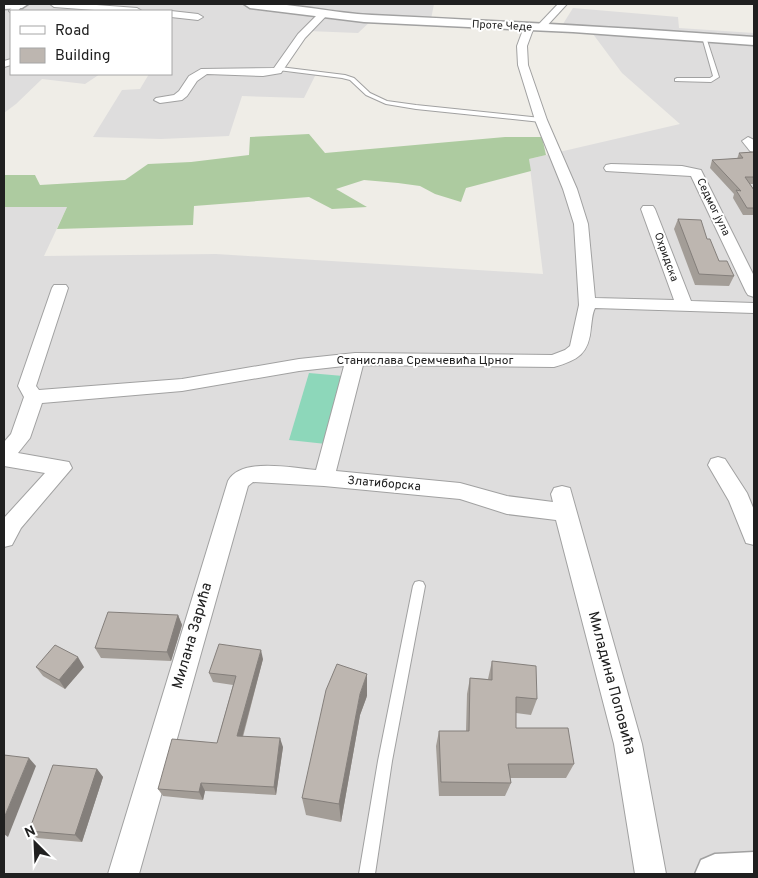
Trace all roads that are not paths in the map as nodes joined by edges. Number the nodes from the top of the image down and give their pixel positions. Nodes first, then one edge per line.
1 (54, 4) edge
2 (250, 4) edge
3 (563, 4) edge
4 (4, 5) edge
5 (18, 8) edge
6 (125, 10) edge
7 (324, 13) junction
8 (172, 14) edge
9 (198, 17) dead end
10 (535, 27) junction
11 (704, 37) junction
12 (754, 41) edge
13 (280, 69) junction
14 (677, 80) dead end
15 (160, 100) dead end
16 (541, 120) junction
17 (611, 168) dead end
18 (648, 209) dead end
19 (60, 288) dead end
20 (754, 292) edge
21 (587, 305) junction
22 (684, 305) junction
23 (754, 308) edge
24 (355, 359) junction
25 (34, 397) junction
26 (4, 454) edge
27 (4, 458) edge
28 (718, 465) dead end
29 (324, 478) junction
30 (563, 503) joint
31 (754, 536) edge
32 (4, 538) edge
33 (419, 586) dead end
34 (754, 872) edge
35 (123, 874) edge
36 (367, 874) edge
37 (651, 874) edge
38 (715, 874) edge

1 - 6 street
2 - 7 street, Проте Чеде
3 - 10 street
4 - 5 street
7 - 10 street, Проте Чеде
7 - 13 street
8 - 9 street
10 - 11 street, Проте Чеде
10 - 16 street
11 - 12 street, Проте Чеде
11 - 14 lane
13 - 15 street
13 - 16 lane
16 - 21 street
17 - 20 street, Седмог јула
18 - 22 street, Охридска
19 - 25 street
21 - 22 street
21 - 24 street, Станислава Сремчевића Црног
22 - 23 street
24 - 25 street, Станислава Сремчевића Црног
24 - 29 street
25 - 26 street
27 - 32 street
28 - 31 street
29 - 30 street, Златиборска
29 - 35 street, Милана Зарића
30 - 37 street, Миладина Поповића
33 - 36 lane
34 - 38 street

